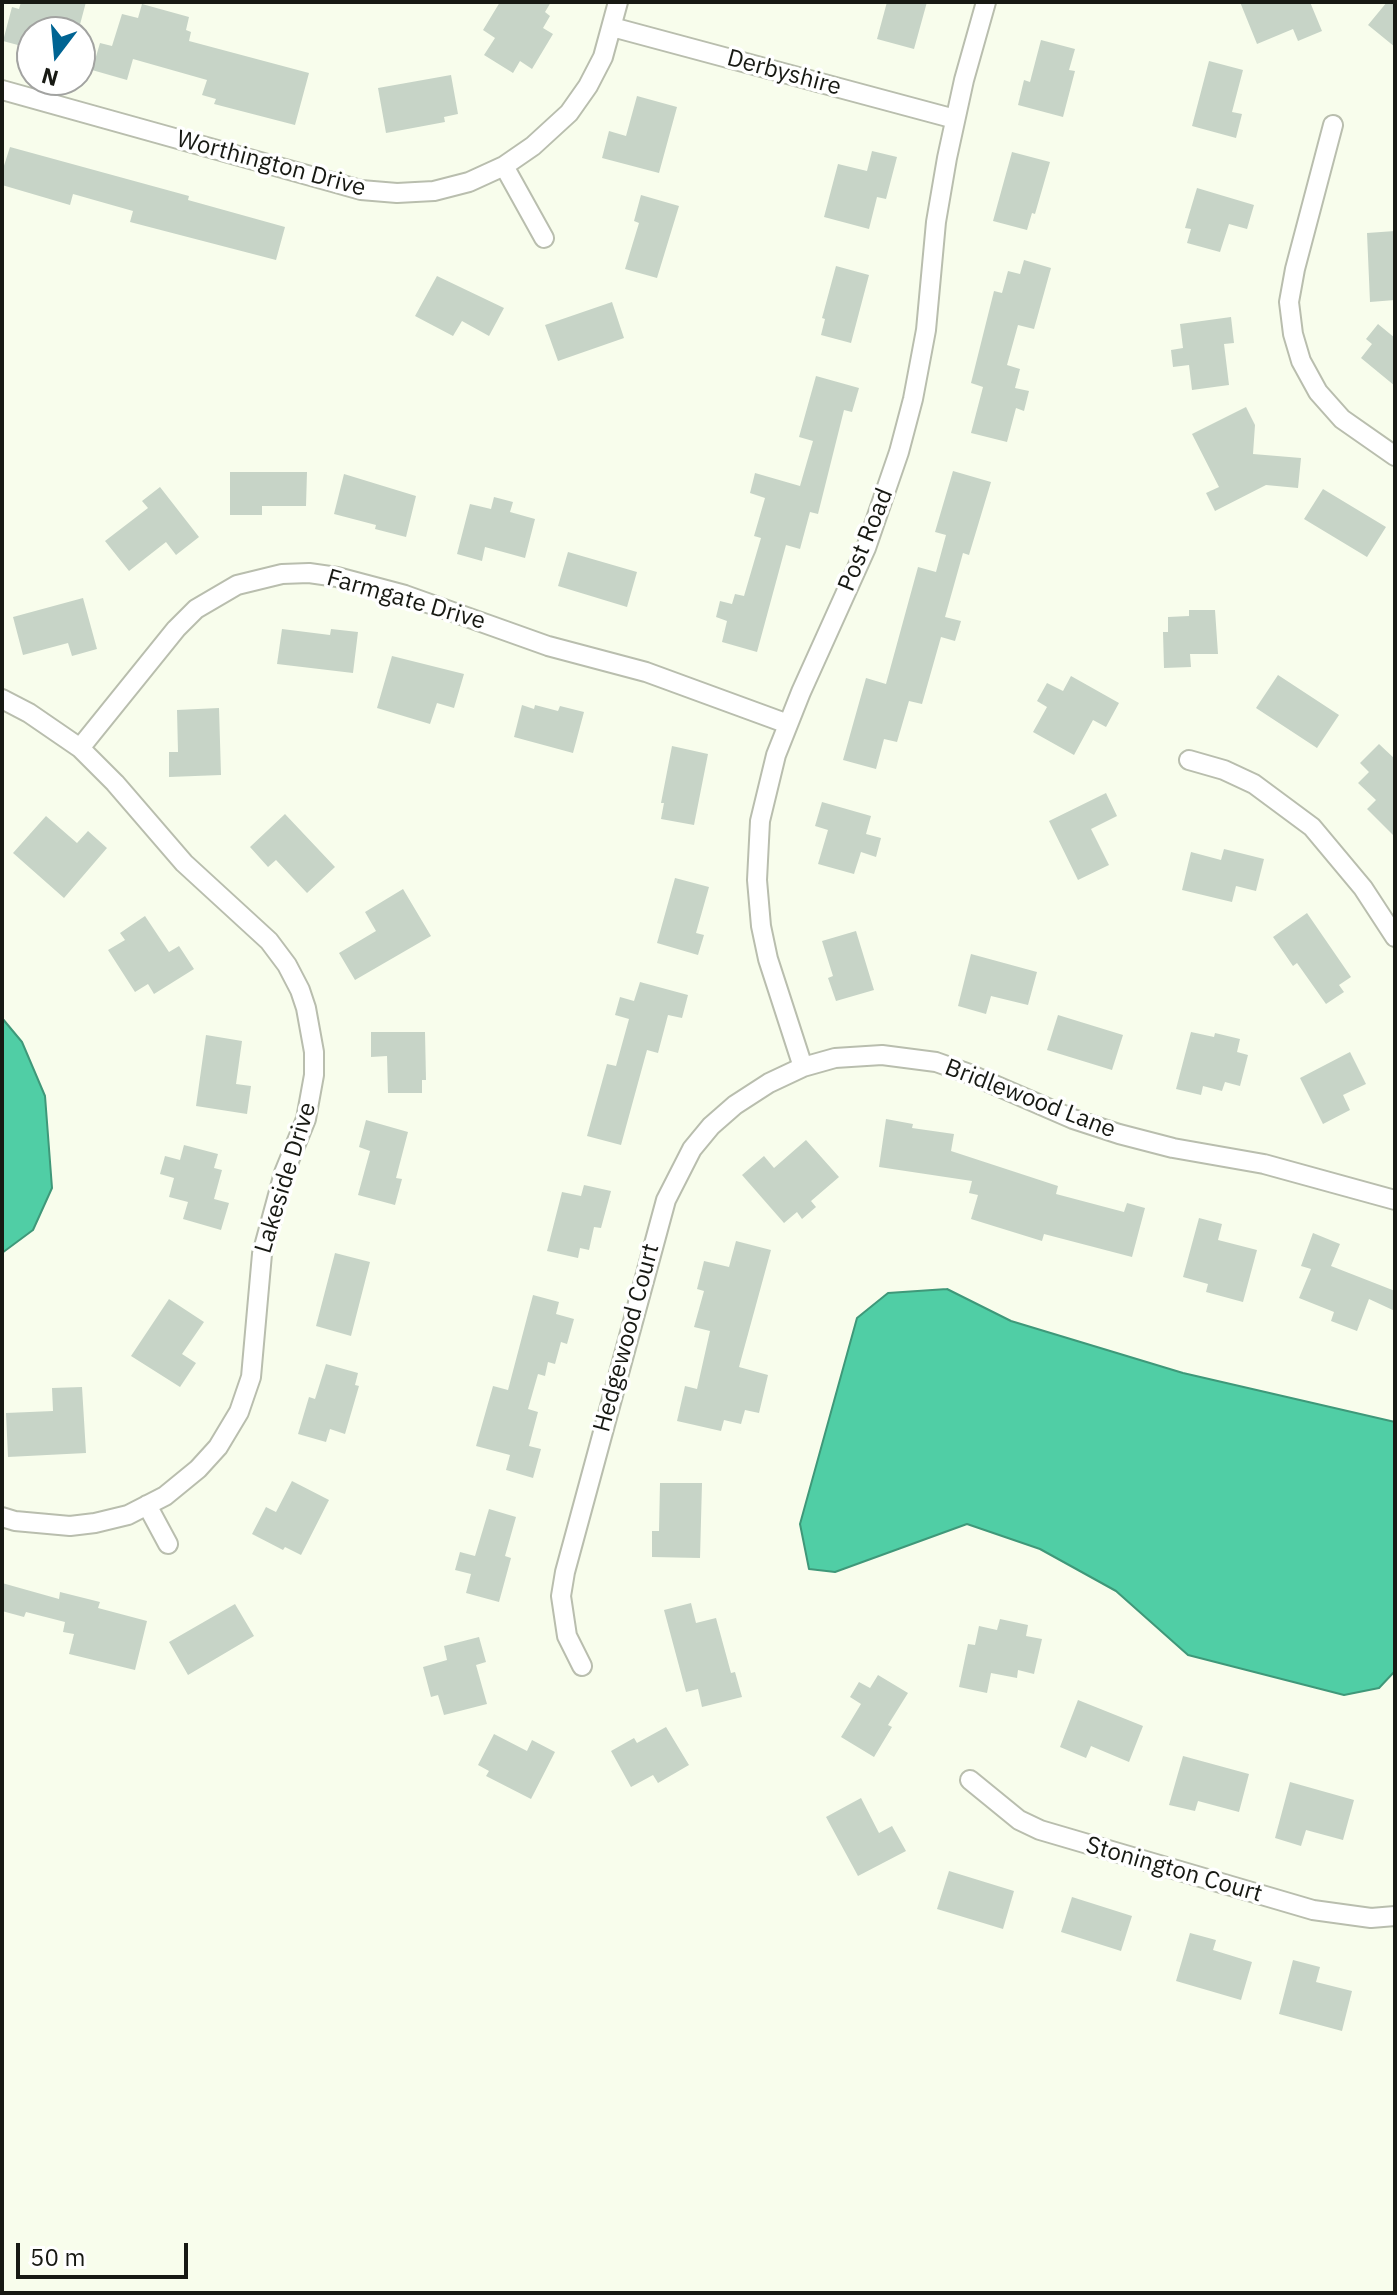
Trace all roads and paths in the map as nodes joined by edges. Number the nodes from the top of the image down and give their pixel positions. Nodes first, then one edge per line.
1 (618, 2) edge
2 (986, 2) edge
3 (612, 27) junction
4 (2, 90) edge
5 (955, 119) junction
6 (1333, 125) dead end
7 (504, 166) junction
8 (544, 238) dead end
9 (1395, 456) edge
10 (2, 699) edge
11 (788, 724) junction
12 (80, 748) junction
13 (1189, 760) dead end
14 (1395, 937) edge
15 (803, 1067) junction
16 (1395, 1200) edge
17 (147, 1505) junction
18 (2, 1517) edge
19 (168, 1544) dead end
20 (582, 1666) dead end
21 (970, 1780) dead end
22 (1395, 1916) edge

1 - 3 street, Worthington Drive
2 - 5 street, Post Road
3 - 5 street, Derbyshire
3 - 7 street, Worthington Drive
4 - 7 street, Worthington Drive
5 - 11 street, Post Road
6 - 9 street
7 - 8 street
10 - 12 street, Lakeside Drive
11 - 12 street, Farmgate Drive
11 - 15 street, Post Road
12 - 17 street, Lakeside Drive
13 - 14 street
15 - 16 street, Bridlewood Lane
15 - 20 street, Hedgewood Court
17 - 18 street, Lakeside Drive
17 - 19 street
21 - 22 street, Stonington Court

